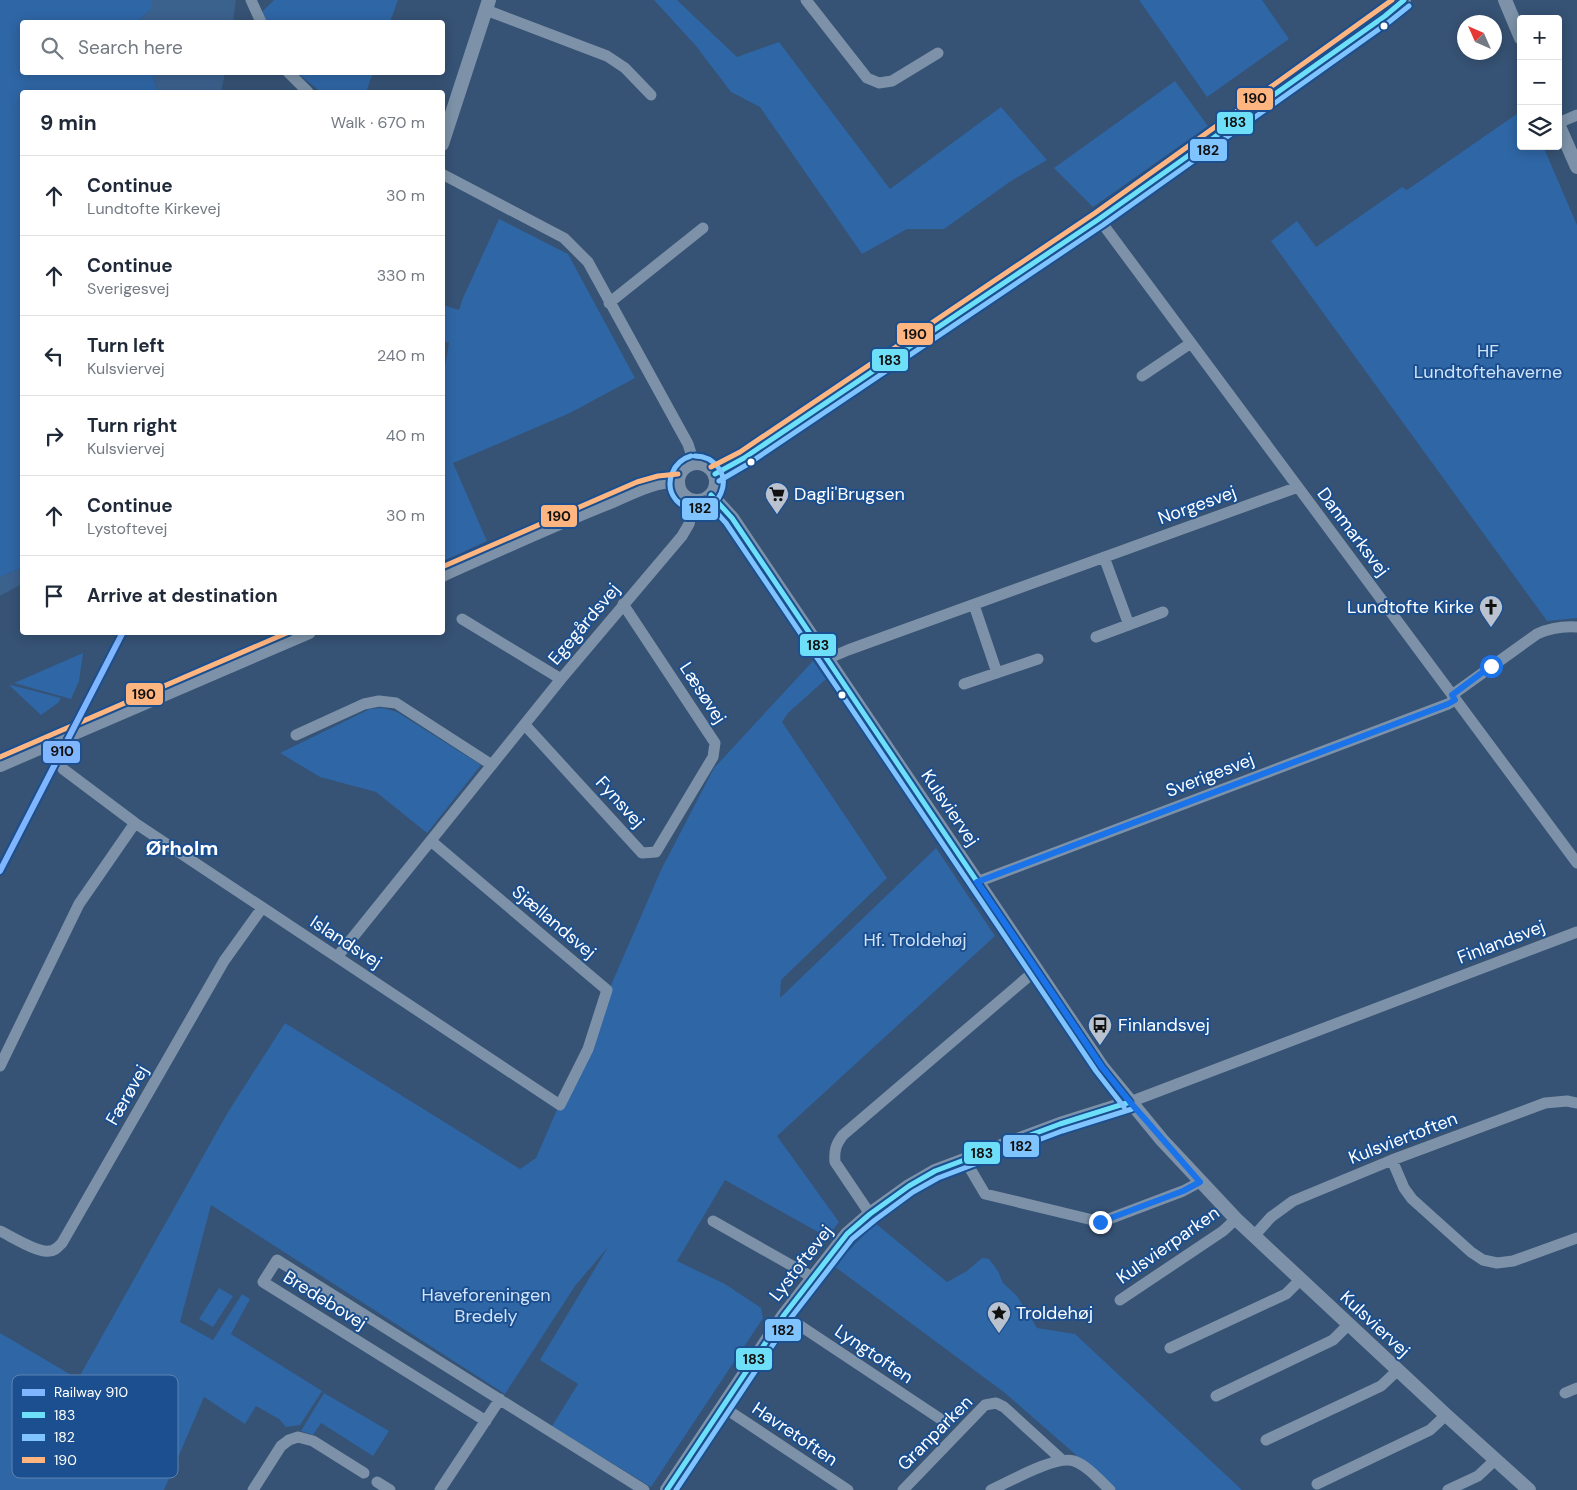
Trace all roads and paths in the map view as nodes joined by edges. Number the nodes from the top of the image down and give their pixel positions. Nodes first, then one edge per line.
1 (251, 0) edge
2 (806, 0) edge
3 (1404, 0) edge
4 (1504, 0) edge
5 (488, 5) edge
6 (261, 20) edge
7 (1517, 29) edge
8 (938, 53) dead end
9 (291, 75) edge
10 (306, 90) edge
11 (650, 95) dead end
12 (1577, 114) edge
13 (1562, 122) edge
14 (1562, 133) edge
15 (445, 135) edge
16 (1577, 167) edge
17 (445, 176) edge
18 (1099, 219) junction
19 (704, 228) dead end
20 (609, 303) junction
21 (1190, 343) junction
22 (1142, 376) dead end
23 (694, 463) junction
24 (714, 474) junction
25 (678, 481) junction
26 (1298, 487) junction
27 (711, 495) junction
28 (694, 502) junction
29 (1104, 557) junction
30 (445, 574) edge
31 (623, 604) junction
32 (974, 605) junction
33 (1163, 612) dead end
34 (462, 618) dead end
35 (1129, 625) junction
36 (1577, 627) edge
37 (302, 635) edge
38 (1096, 637) dead end
39 (826, 659) junction
40 (1038, 659) dead end
41 (998, 673) junction
42 (561, 679) junction
43 (964, 684) dead end
44 (1453, 697) junction
45 (525, 725) junction
46 (296, 735) dead end
47 (0, 765) edge
48 (492, 765) junction
49 (63, 769) dead end
50 (684, 804) joint
51 (135, 823) junction
52 (431, 841) junction
53 (1577, 863) edge
54 (977, 882) junction
55 (262, 908) junction
56 (1577, 932) edge
57 (337, 957) junction
58 (1036, 970) junction
59 (588, 1049) joint
60 (0, 1066) edge
61 (1130, 1102) junction
62 (1577, 1103) edge
63 (965, 1160) junction
64 (1392, 1160) junction
65 (1200, 1182) junction
66 (870, 1214) junction
67 (1236, 1219) junction
68 (713, 1221) dead end
69 (0, 1231) edge
70 (1254, 1236) junction
71 (1577, 1238) edge
72 (812, 1277) junction
73 (1300, 1280) junction
74 (1120, 1300) dead end
75 (784, 1315) junction
76 (1348, 1325) junction
77 (1170, 1348) dead end
78 (1398, 1370) junction
79 (1577, 1388) edge
80 (1566, 1393) dead end
81 (1216, 1396) dead end
82 (500, 1399) junction
83 (723, 1407) junction
84 (1446, 1415) junction
85 (486, 1421) junction
86 (945, 1422) dead end
87 (1266, 1440) dead end
88 (1061, 1459) junction
89 (1495, 1460) junction
90 (364, 1473) dead end
91 (377, 1482) dead end
92 (1317, 1484) dead end
93 (253, 1490) edge
94 (390, 1490) edge
95 (440, 1490) edge
96 (644, 1490) edge
97 (668, 1490) edge
98 (848, 1490) edge
99 (903, 1490) edge
100 (991, 1490) edge
101 (1110, 1490) edge
102 (1448, 1490) edge
103 (1529, 1490) edge

1 - 6 street
2 - 8 street
3 - 18 street
4 - 7 street
5 - 11 street
5 - 15 street
9 - 10 street
12 - 13 street
14 - 16 street
17 - 20 street
18 - 21 street, Danmarksvej
18 - 24 street
19 - 20 street
20 - 23 street
21 - 22 street
21 - 26 street, Danmarksvej
23 - 24 street
23 - 25 street
24 - 27 street
25 - 28 street
25 - 30 street
26 - 29 street, Norgesvej
26 - 44 street, Danmarksvej
27 - 28 street
27 - 39 street, Kulsviervej
28 - 31 street, Egegårdsvej
29 - 32 street, Norgesvej
29 - 35 street
31 - 42 street, Egegårdsvej
31 - 50 street, Læsøvej
32 - 39 street, Norgesvej
32 - 41 street
33 - 35 street
34 - 42 street
35 - 38 street
36 - 44 street, Sverigesvej
37 - 47 street
39 - 54 street, Kulsviervej
40 - 41 street
41 - 43 street
42 - 45 street, Egegårdsvej
44 - 53 street, Danmarksvej
44 - 54 street, Sverigesvej
45 - 48 street, Egegårdsvej
45 - 50 street, Fynsvej
46 - 48 street
48 - 52 street, Egegårdsvej
49 - 51 street, Islandsvej
51 - 55 street, Islandsvej
51 - 60 street
52 - 57 street, Egegårdsvej
52 - 59 street, Sjællandsvej
54 - 58 street, Kulsviervej
55 - 57 street, Islandsvej
55 - 69 street, Færøvej
56 - 61 street, Finlandsvej
57 - 59 street, Islandsvej
58 - 61 street, Kulsviervej
58 - 66 street
61 - 63 street, Lystoftevej
61 - 65 street, Kulsviervej
62 - 64 street, Kulsviertoften
63 - 65 street
63 - 66 street, Lystoftevej
64 - 70 street, Kulsviertoften
64 - 71 street
65 - 67 street, Kulsviervej
66 - 72 street, Lystoftevej
67 - 70 street, Kulsviervej
67 - 74 street, Kulsvierparken
68 - 72 street
70 - 73 street, Kulsviervej
72 - 75 street, Lystoftevej
73 - 76 street, Kulsviervej
73 - 77 street
75 - 83 street, Lystoftevej
75 - 86 street, Lyngtoften
76 - 78 street, Kulsviervej
76 - 81 street
78 - 84 street, Kulsviervej
78 - 87 street
79 - 80 street
82 - 85 street
82 - 85 street, Bredebovej
82 - 96 street, Bredebovej
83 - 97 street, Lystoftevej
83 - 98 street, Havretoften
84 - 89 street, Kulsviervej
84 - 92 street
85 - 95 street
88 - 99 street, Granparken
88 - 100 street
88 - 101 street, Granparken
89 - 102 street
89 - 103 street, Kulsviervej
90 - 93 street
91 - 94 street

